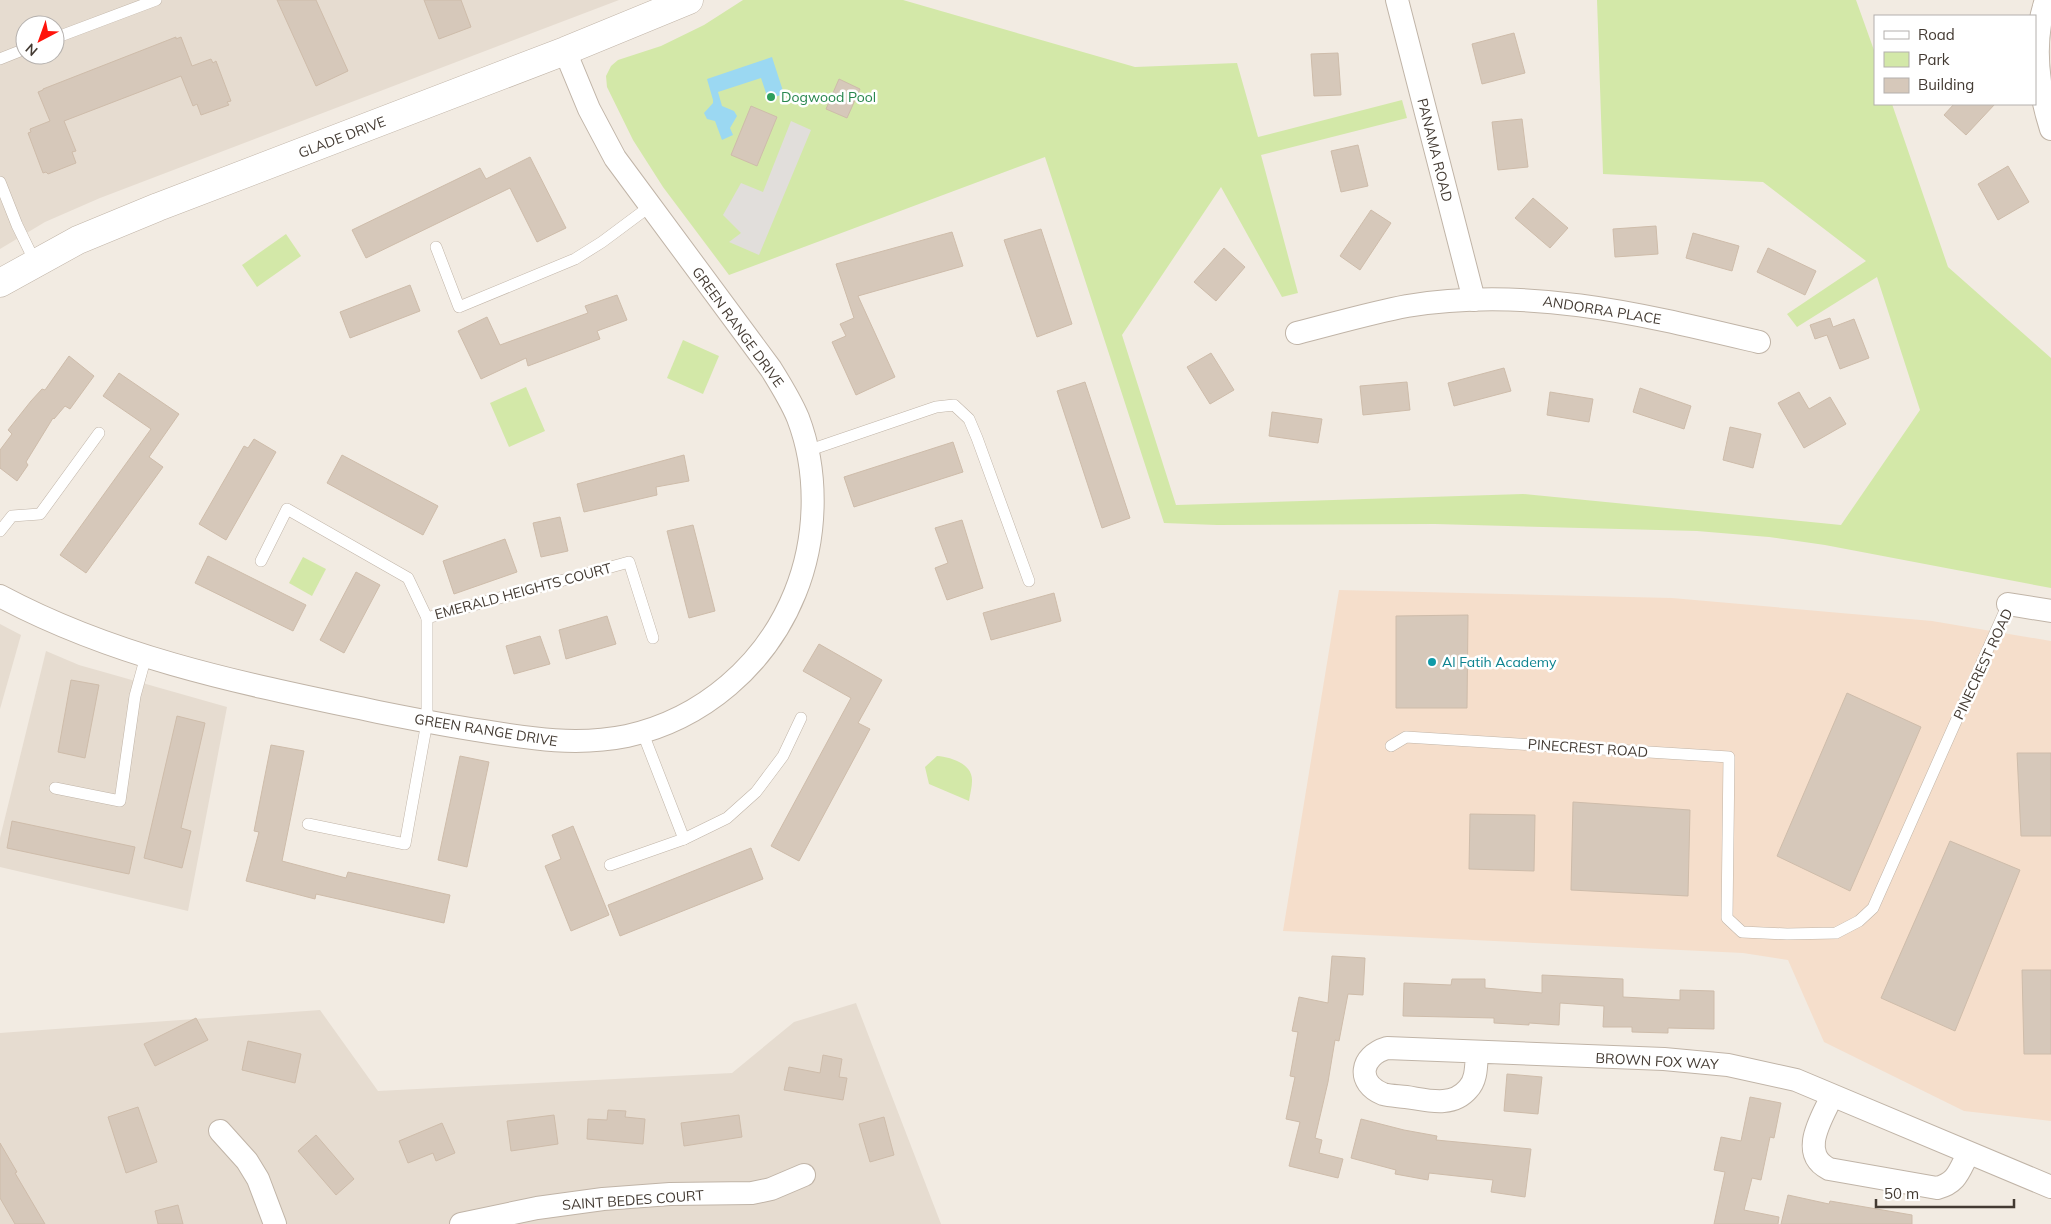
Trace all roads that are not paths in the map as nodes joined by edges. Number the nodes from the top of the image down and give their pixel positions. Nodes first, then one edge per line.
1 (156, 0) edge
2 (689, 0) edge
3 (1397, 0) edge
4 (2046, 0) edge
5 (65, 34) edge
6 (565, 51) junction
7 (15, 53) edge
8 (0, 59) edge
9 (2051, 129) edge
10 (0, 182) edge
11 (649, 206) junction
12 (436, 247) dead end
13 (34, 262) junction
14 (0, 283) edge
15 (1474, 300) junction
16 (1296, 333) dead end
17 (1759, 342) dead end
18 (99, 433) dead end
19 (807, 451) junction
20 (0, 530) edge
21 (261, 561) dead end
22 (1029, 581) dead end
23 (0, 596) edge
24 (2008, 604) joint
25 (2051, 611) edge
26 (427, 618) junction
27 (653, 638) dead end
28 (146, 656) junction
29 (802, 718) dead end
30 (427, 722) junction
31 (642, 731) junction
32 (1391, 746) dead end
33 (55, 788) dead end
34 (308, 824) dead end
35 (684, 839) junction
36 (610, 865) dead end
37 (1477, 1052) junction
38 (1832, 1096) junction
39 (220, 1131) dead end
40 (1968, 1154) junction
41 (804, 1175) dead end
42 (2051, 1187) edge
43 (274, 1224) edge
44 (461, 1224) edge

1 - 5 lane
2 - 6 street, GLADE DRIVE
3 - 15 street, PANAMA ROAD
4 - 9 street
6 - 11 street, GREEN RANGE DRIVE
6 - 13 street, GLADE DRIVE
7 - 8 lane
10 - 13 lane
11 - 12 lane
11 - 19 street, GREEN RANGE DRIVE
13 - 14 street, GLADE DRIVE
15 - 16 street, ANDORRA PLACE
15 - 17 street, ANDORRA PLACE
18 - 20 lane
19 - 22 lane
19 - 31 street, GREEN RANGE DRIVE
21 - 26 lane, EMERALD HEIGHTS COURT
23 - 28 street, GREEN RANGE DRIVE
24 - 25 street, PINECREST ROAD
24 - 32 lane, PINECREST ROAD
26 - 27 lane, EMERALD HEIGHTS COURT
26 - 30 lane, EMERALD HEIGHTS COURT
28 - 30 street, GREEN RANGE DRIVE
28 - 33 lane
29 - 35 lane
30 - 31 street, GREEN RANGE DRIVE
30 - 34 lane, EMERALD HEIGHTS COURT
31 - 35 lane
35 - 36 lane
37 - 37 street, BROWN FOX WAY
37 - 38 street, BROWN FOX WAY
38 - 40 street, BROWN FOX WAY
38 - 40 street
39 - 43 street
40 - 42 street, BROWN FOX WAY
41 - 44 street, SAINT BEDES COURT

